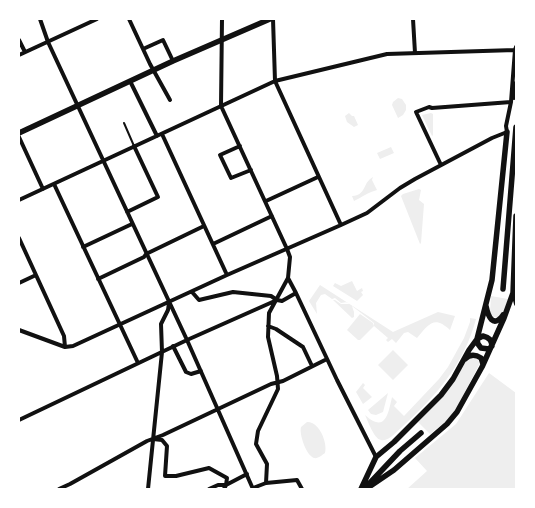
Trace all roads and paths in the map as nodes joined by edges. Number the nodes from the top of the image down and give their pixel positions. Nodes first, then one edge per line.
1 (40, 19) edge
2 (97, 19) edge
3 (129, 19) edge
4 (222, 19) edge
5 (272, 19) edge
6 (414, 19) edge
7 (222, 39) junction
8 (19, 40) edge
9 (48, 42) junction
10 (515, 48) edge
11 (143, 49) junction
12 (25, 52) junction
13 (415, 53) junction
14 (19, 55) edge
15 (173, 61) junction
16 (154, 70) junction
17 (130, 81) junction
18 (275, 81) junction
19 (516, 83) edge
20 (170, 100) dead end
21 (511, 102) junction
22 (78, 105) junction
23 (222, 106) junction
24 (124, 123) dead end
25 (516, 127) edge
26 (506, 132) junction
27 (19, 133) edge
28 (516, 133) edge
29 (162, 134) junction
30 (156, 136) junction
31 (19, 137) edge
32 (134, 146) junction
33 (240, 146) junction
34 (103, 161) junction
35 (441, 165) junction
36 (251, 170) junction
37 (318, 177) junction
38 (54, 184) junction
39 (43, 189) junction
40 (19, 200) edge
41 (266, 201) junction
42 (127, 212) junction
43 (272, 216) junction
44 (516, 216) edge
45 (132, 224) junction
46 (204, 226) junction
47 (341, 226) junction
48 (19, 238) edge
49 (213, 244) junction
50 (83, 247) junction
51 (21, 249) edge
52 (287, 249) junction
53 (146, 254) junction
54 (36, 275) junction
55 (227, 275) junction
56 (288, 278) junction
57 (98, 279) junction
58 (19, 283) edge
59 (503, 288) dead end
60 (192, 292) junction
61 (296, 293) junction
62 (513, 293) junction
63 (487, 299) junction
64 (277, 300) junction
65 (169, 303) junction
66 (516, 304) edge
67 (507, 308) junction
68 (120, 325) junction
69 (268, 326) junction
70 (19, 330) edge
71 (187, 340) junction
72 (477, 340) junction
73 (173, 346) junction
74 (492, 346) junction
75 (65, 347) junction
76 (162, 352) junction
77 (327, 359) junction
78 (465, 359) junction
79 (138, 363) junction
80 (483, 365) junction
81 (312, 366) junction
82 (200, 371) junction
83 (278, 382) junction
84 (218, 409) junction
85 (19, 420) edge
86 (421, 433) dead end
87 (153, 439) junction
88 (376, 457) junction
89 (247, 474) junction
90 (266, 483) junction
91 (225, 487) edge
92 (59, 489) edge
93 (148, 489) edge
94 (209, 489) edge
95 (253, 489) edge
96 (302, 489) edge
97 (364, 489) edge

1 - 9 street
2 - 9 street
3 - 11 street
4 - 7 street
5 - 7 main road
5 - 18 street
6 - 13 street
7 - 15 main road
7 - 23 street
8 - 12 street
9 - 12 street
9 - 22 street
10 - 13 street
10 - 21 street
11 - 15 street
11 - 16 street
12 - 14 street
13 - 18 street
15 - 16 main road
16 - 17 main road
16 - 20 street
17 - 22 main road
17 - 30 street
18 - 23 street
18 - 37 street
19 - 26 street
21 - 26 street
21 - 35 street
22 - 27 main road
22 - 34 street
23 - 29 street
23 - 33 street
24 - 32 lane
25 - 28 main road
26 - 35 street
26 - 63 main road
28 - 59 main road
29 - 30 street
29 - 46 street
30 - 32 street
31 - 39 street
32 - 34 street
32 - 42 street
33 - 36 street
33 - 36 street
34 - 38 street
34 - 42 street
35 - 47 street
36 - 41 street
37 - 41 street
37 - 47 street
38 - 39 street
38 - 50 street
39 - 40 street
41 - 43 street
42 - 45 street
43 - 49 street
43 - 52 street
44 - 62 main road
45 - 50 street
45 - 53 street
46 - 49 street
46 - 53 street
47 - 52 street
48 - 51 street
49 - 55 street
50 - 57 street
51 - 54 street
52 - 55 street
52 - 56 street
53 - 57 street
53 - 65 street
54 - 58 street
54 - 75 street
55 - 60 street
56 - 61 street
56 - 64 street
57 - 68 street
60 - 64 street
60 - 65 street
61 - 64 street
61 - 77 street
62 - 66 street
62 - 67 main road
63 - 67 main road
63 - 72 main road
64 - 69 street
64 - 71 street
65 - 68 street
65 - 71 street
65 - 76 street
67 - 74 main road
68 - 75 street
68 - 79 street
69 - 81 street
69 - 83 street
70 - 75 street
71 - 73 street
71 - 82 street
72 - 74 main road
72 - 74 main road
72 - 78 main road
73 - 76 street
73 - 82 street
74 - 80 main road
76 - 79 street
76 - 87 street
77 - 81 street
77 - 88 street
78 - 80 main road
78 - 88 main road
79 - 85 street
80 - 97 main road
81 - 83 street
82 - 84 street
83 - 84 street
83 - 90 street
84 - 87 street
84 - 89 street
86 - 97 main road
87 - 91 street
87 - 92 street
87 - 93 street
88 - 97 main road
89 - 91 street
89 - 95 street
90 - 95 street
90 - 96 street
91 - 94 street

